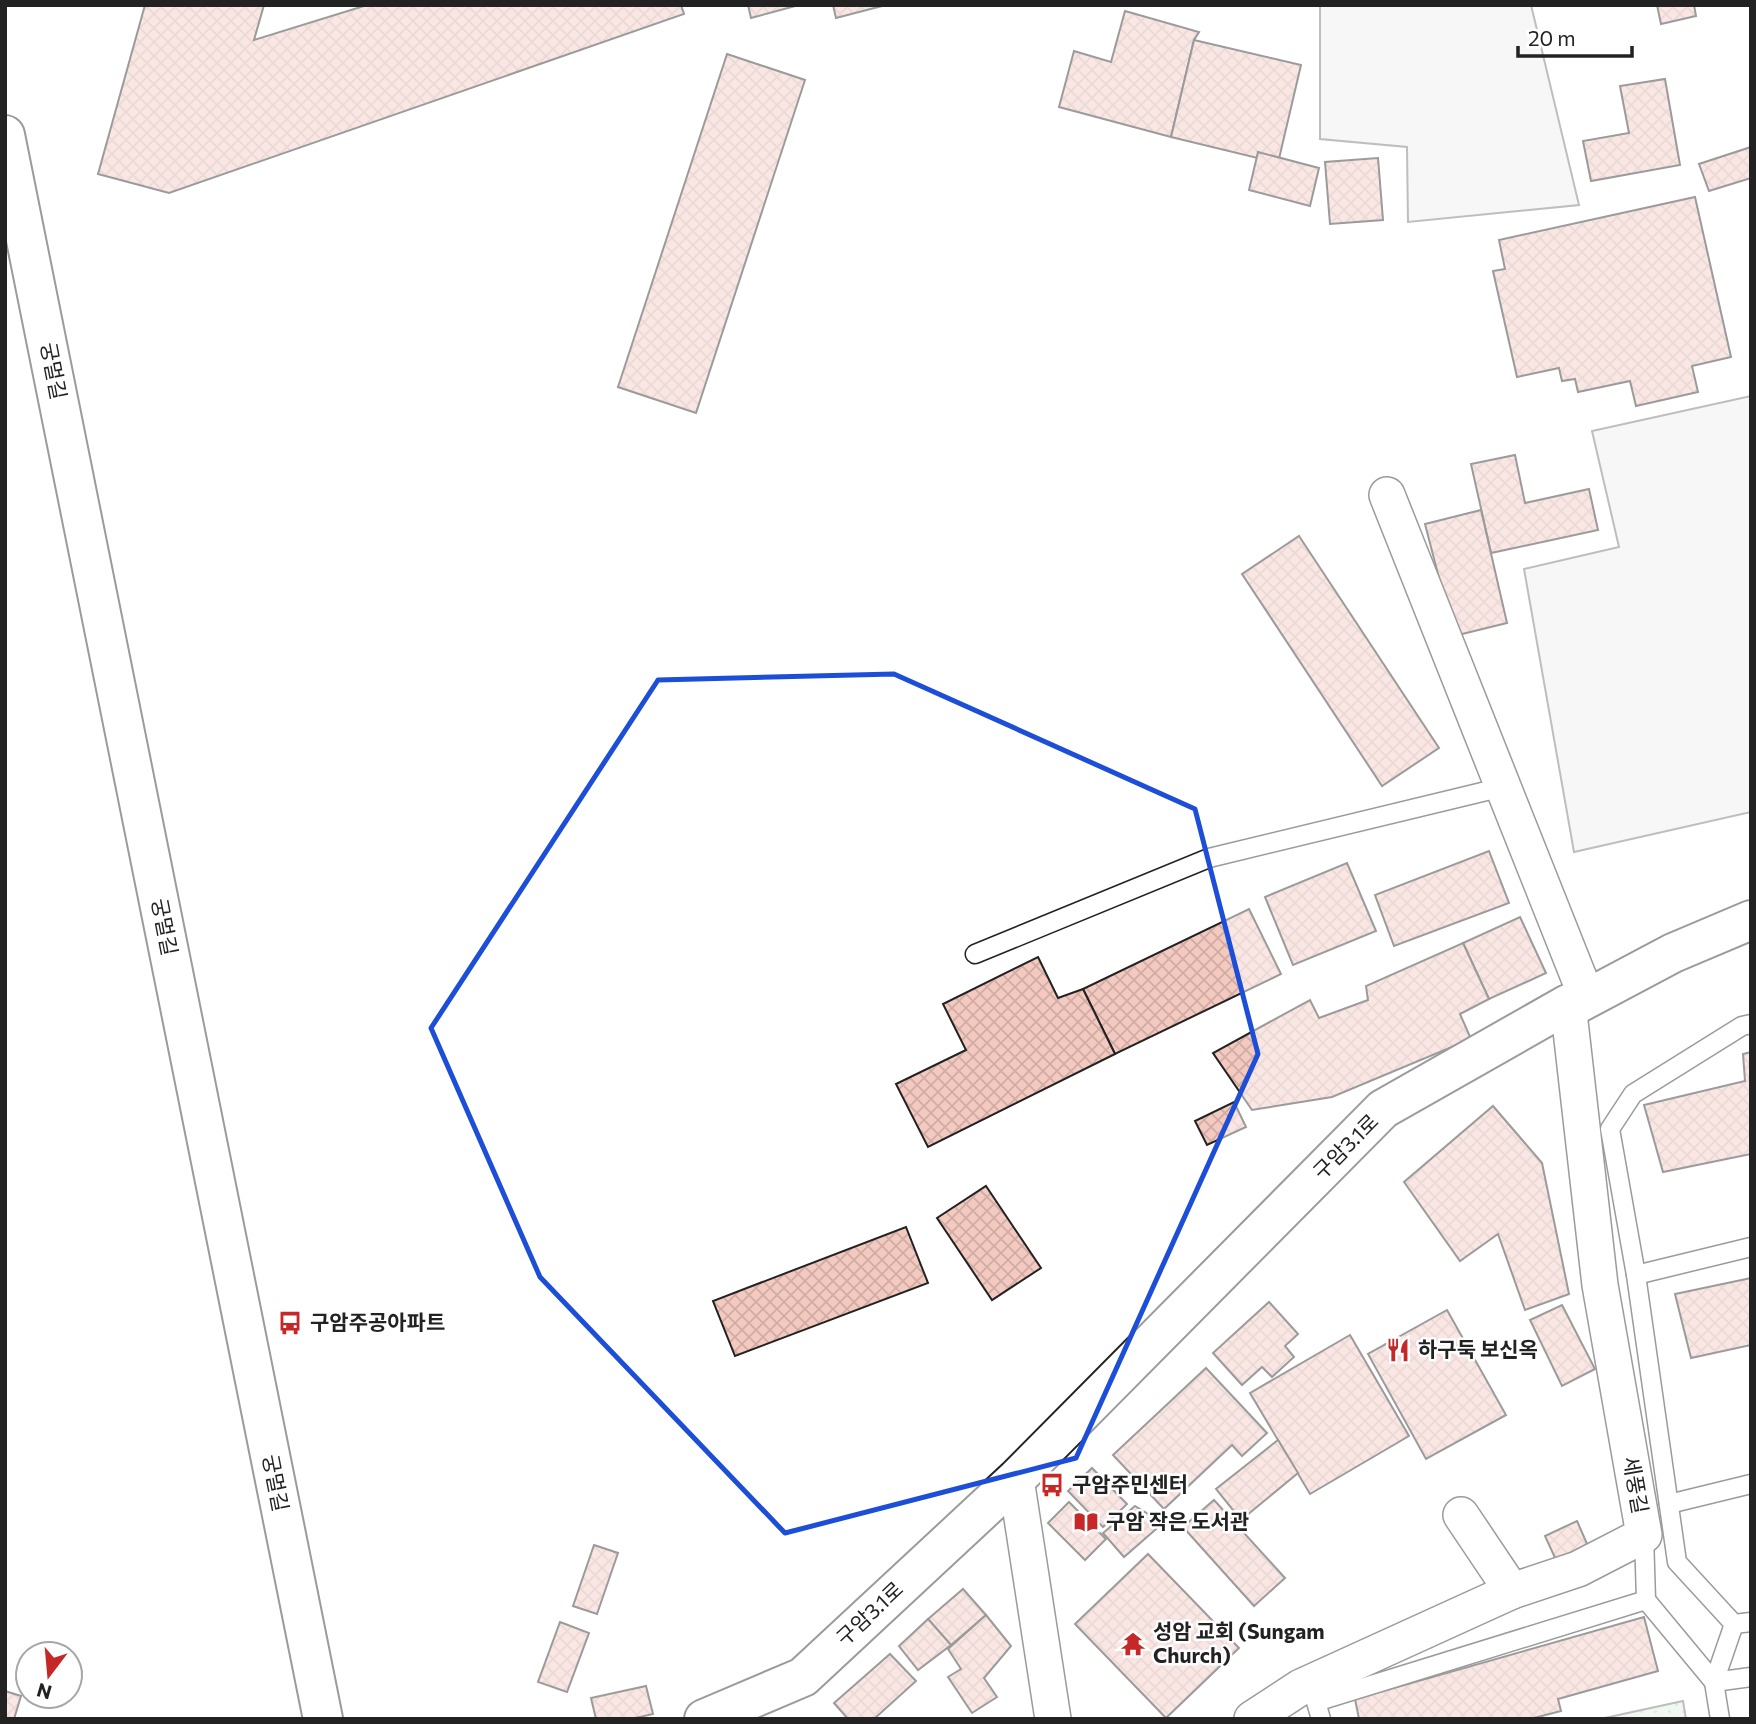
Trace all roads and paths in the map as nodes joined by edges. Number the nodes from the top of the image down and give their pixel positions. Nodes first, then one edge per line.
1 (5, 135) edge
2 (1387, 495) dead end
3 (1503, 787) junction
4 (1751, 920) edge
5 (975, 954) dead end
6 (1578, 1001) junction
7 (1751, 1024) edge
8 (1751, 1247) edge
9 (1636, 1275) junction
10 (1016, 1479) junction
11 (1751, 1484) edge
12 (1669, 1504) junction
13 (1461, 1515) dead end
14 (1644, 1535) junction
15 (1513, 1591) junction
16 (1646, 1600) junction
17 (1742, 1623) edge
18 (1751, 1677) edge
19 (1714, 1682) junction
20 (323, 1719) edge
21 (705, 1719) edge
22 (1053, 1719) edge
23 (1252, 1719) edge
24 (1321, 1719) edge
25 (1720, 1719) edge

1 - 20 street, 궁멀길
2 - 3 street, 세풍길
3 - 5 lane
3 - 6 street, 세풍길
4 - 6 street, 구암3.1로
6 - 10 street, 구암3.1로
6 - 14 street, 세풍길
7 - 9 lane
8 - 9 lane
9 - 12 lane
10 - 21 street, 구암3.1로
10 - 22 street
11 - 12 lane
12 - 17 lane
13 - 15 street
14 - 15 street, 세풍길
14 - 16 lane
15 - 23 street, 세풍길
16 - 19 lane
16 - 24 lane
17 - 19 lane
18 - 19 lane
19 - 25 lane

